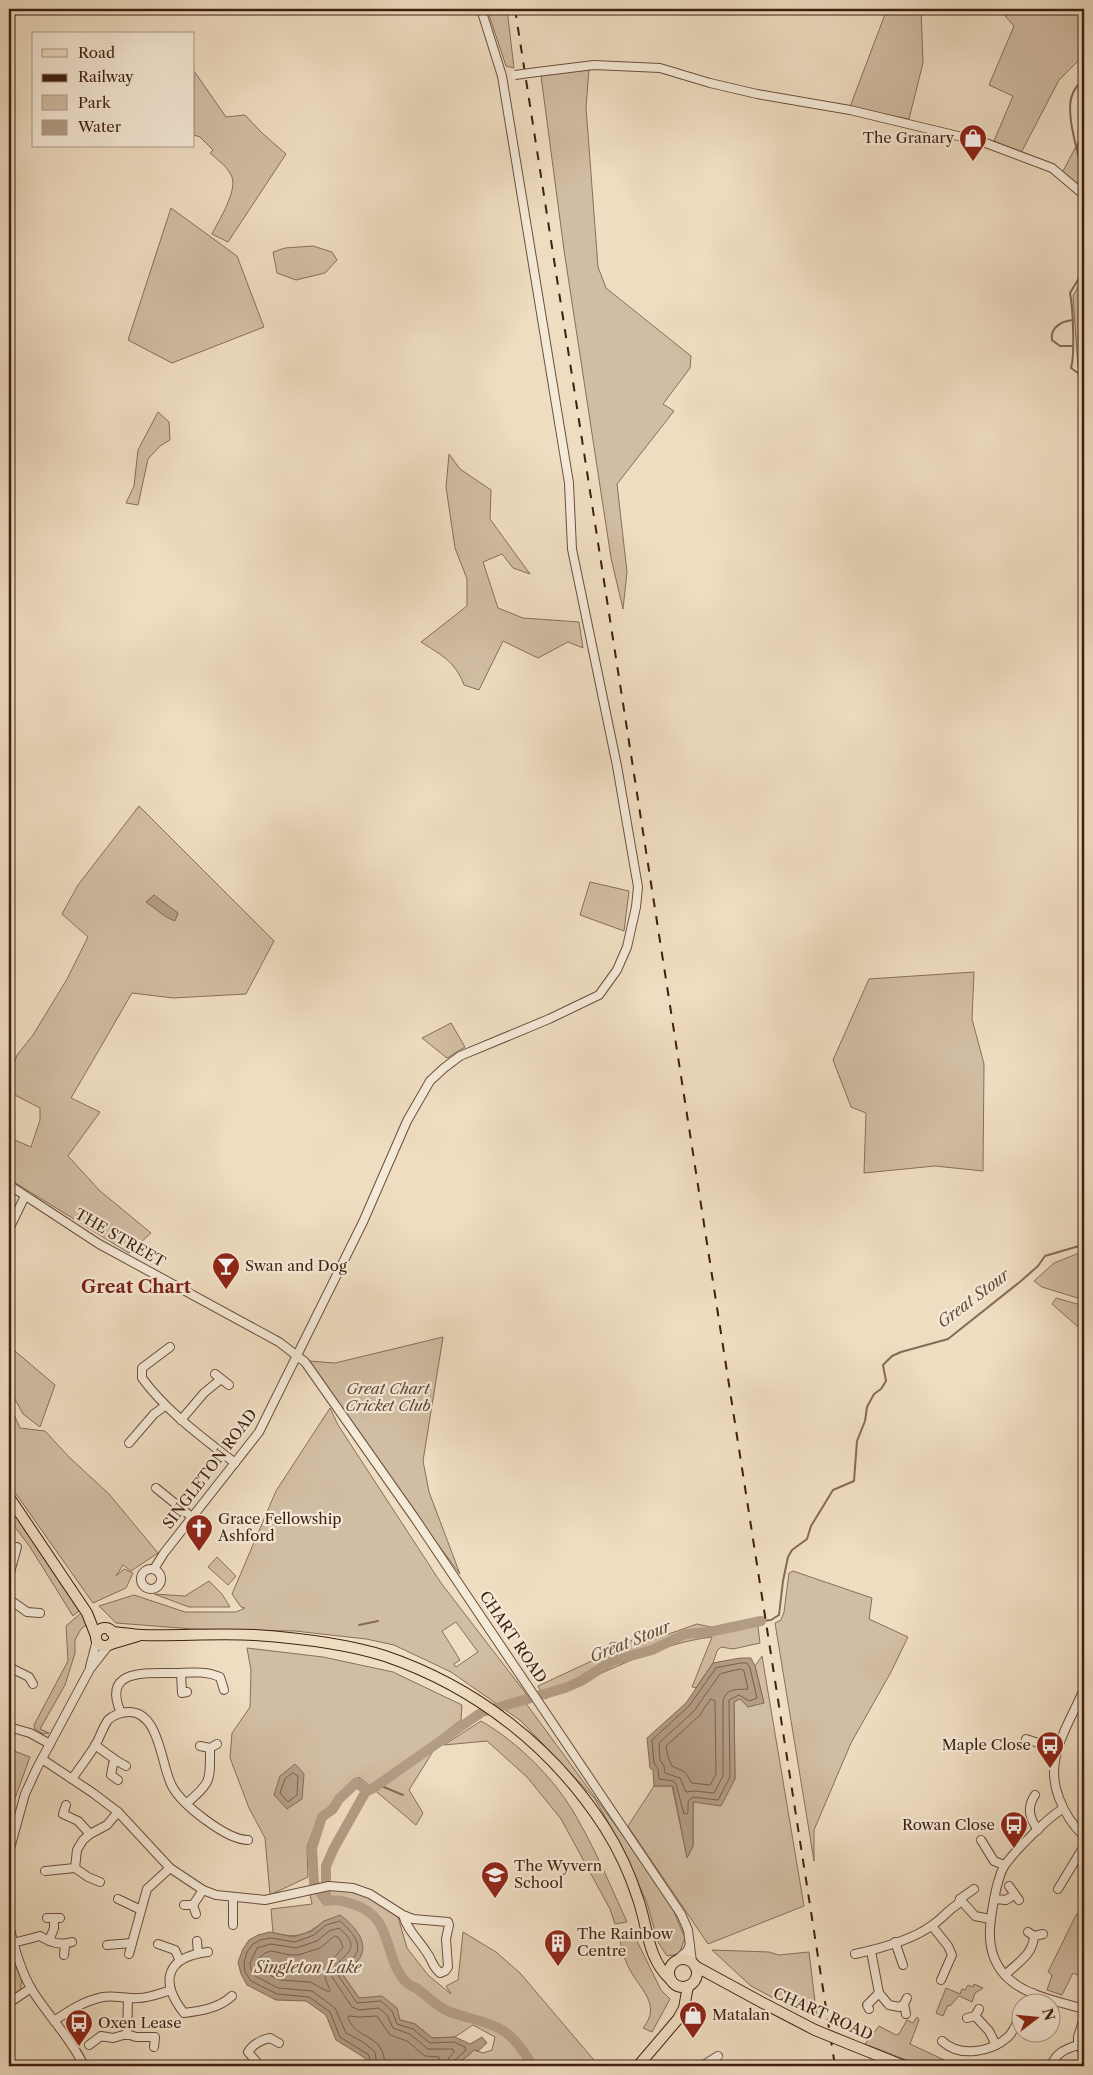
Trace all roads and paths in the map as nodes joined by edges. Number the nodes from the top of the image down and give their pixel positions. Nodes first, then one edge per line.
1 (481, 9) edge
2 (502, 76) junction
3 (1084, 195) edge
4 (9, 1185) edge
5 (25, 1196) junction
6 (9, 1229) edge
7 (164, 1349) dead end
8 (297, 1355) junction
9 (229, 1385) dead end
10 (165, 1406) junction
11 (181, 1420) junction
12 (130, 1438) dead end
13 (235, 1463) junction
14 (156, 1488) dead end
15 (9, 1497) edge
16 (193, 1518) junction
17 (17, 1548) dead end
18 (154, 1569) dead end
19 (9, 1576) edge
20 (9, 1599) edge
21 (40, 1613) dead end
22 (87, 1613) junction
23 (110, 1631) junction
24 (139, 1635) junction
25 (96, 1638) junction
26 (109, 1645) junction
27 (9, 1667) edge
28 (33, 1669) dead end
29 (90, 1669) junction
30 (180, 1673) junction
31 (1084, 1689) edge
32 (224, 1690) dead end
33 (186, 1692) dead end
34 (1082, 1700) edge
35 (121, 1712) junction
36 (9, 1727) edge
37 (1031, 1742) dead end
38 (50, 1744) junction
39 (95, 1745) junction
40 (200, 1746) dead end
41 (1057, 1749) junction
42 (42, 1759) junction
43 (117, 1762) junction
44 (126, 1766) dead end
45 (72, 1779) junction
46 (118, 1780) dead end
47 (1035, 1795) dead end
48 (187, 1803) junction
49 (66, 1805) dead end
50 (1063, 1810) junction
51 (118, 1812) junction
52 (1038, 1830) junction
53 (90, 1834) junction
54 (1084, 1836) edge
55 (248, 1840) dead end
56 (981, 1840) dead end
57 (1084, 1846) edge
58 (9, 1852) edge
59 (1004, 1865) junction
60 (75, 1868) junction
61 (170, 1868) junction
62 (45, 1871) dead end
63 (94, 1871) dead end
64 (88, 1877) junction
65 (100, 1882) dead end
66 (1009, 1886) dead end
67 (974, 1889) dead end
68 (1058, 1889) dead end
69 (203, 1890) junction
70 (233, 1897) junction
71 (994, 1898) junction
72 (118, 1899) dead end
73 (960, 1899) junction
74 (184, 1905) dead end
75 (193, 1906) junction
76 (141, 1910) junction
77 (196, 1914) dead end
78 (403, 1915) junction
79 (54, 1918) dead end
80 (990, 1919) junction
81 (9, 1924) edge
82 (233, 1924) dead end
83 (932, 1926) junction
84 (1035, 1934) dead end
85 (49, 1941) junction
86 (197, 1942) dead end
87 (895, 1942) junction
88 (13, 1943) junction
89 (132, 1943) junction
90 (158, 1944) dead end
91 (690, 1944) junction
92 (107, 1945) dead end
93 (651, 1948) junction
94 (848, 1948) dead end
95 (871, 1951) junction
96 (208, 1952) dead end
97 (198, 1953) junction
98 (129, 1954) dead end
99 (64, 1955) dead end
100 (179, 1960) junction
101 (676, 1960) junction
102 (693, 1964) junction
103 (904, 1965) dead end
104 (1005, 1975) junction
105 (941, 1980) dead end
106 (672, 1982) junction
107 (690, 1985) junction
108 (731, 1986) junction
109 (31, 1988) junction
110 (171, 1990) junction
111 (1031, 1992) edge
112 (878, 1993) junction
113 (128, 1998) junction
114 (1060, 2001) edge
115 (229, 2003) dead end
116 (9, 2004) edge
117 (865, 2005) dead end
118 (1084, 2009) edge
119 (906, 2014) dead end
120 (974, 2014) dead end
121 (1084, 2018) edge
122 (54, 2020) junction
123 (674, 2025) junction
124 (127, 2034) junction
125 (1010, 2034) edge
126 (942, 2041) dead end
127 (279, 2044) dead end
128 (996, 2044) junction
129 (90, 2045) dead end
130 (1078, 2045) junction
131 (154, 2048) dead end
132 (248, 2052) junction
133 (1084, 2052) edge
134 (718, 2056) dead end
135 (240, 2058) dead end
136 (84, 2066) edge
137 (260, 2066) edge
138 (638, 2066) edge
139 (703, 2066) edge
140 (904, 2066) edge
141 (1051, 2066) edge

1 - 2 street, SINGLETON ROAD
2 - 3 street, bridge
2 - 8 street, SINGLETON ROAD
4 - 5 street, THE STREET
5 - 6 street
5 - 8 street, THE STREET
7 - 10 street
8 - 13 street, SINGLETON ROAD
8 - 91 street, CHART ROAD
9 - 11 street
10 - 11 street
10 - 12 street
11 - 13 street
13 - 16 street, SINGLETON ROAD
14 - 16 street
15 - 22 main road
16 - 18 street, SINGLETON ROAD
17 - 19 street
20 - 21 street
22 - 23 main road
22 - 25 main road
23 - 24 main road
23 - 25 main road
23 - 26 main road
24 - 26 main road
24 - 93 main road
25 - 26 main road
25 - 29 street
26 - 29 street
27 - 28 street
29 - 38 street
30 - 32 street
30 - 33 street
30 - 35 street
31 - 34 street
34 - 41 street
35 - 39 street
35 - 48 street
36 - 38 street
37 - 41 street
38 - 42 street
39 - 43 street
39 - 45 street
40 - 48 street
41 - 50 street
42 - 45 street
42 - 58 street
43 - 44 street
43 - 46 street
45 - 51 street
47 - 52 street
48 - 55 street
49 - 53 street
50 - 52 street
50 - 54 street
51 - 53 street
51 - 61 street
52 - 59 street
53 - 60 street
56 - 59 street
57 - 68 street
59 - 71 street
60 - 62 street
60 - 64 street
61 - 69 street
61 - 76 street
63 - 64 street
64 - 65 street
66 - 71 street
67 - 73 street
69 - 70 street
69 - 75 street
70 - 78 street
70 - 82 street
71 - 80 street
72 - 76 street
73 - 80 street
73 - 83 street
74 - 75 street
75 - 77 street
76 - 89 street
78 - 78 street
79 - 85 street
80 - 104 street
81 - 88 street
83 - 87 street
83 - 105 street
84 - 104 street
85 - 88 street
85 - 99 street
86 - 97 street
87 - 95 street
87 - 103 street
88 - 109 street
89 - 92 street
89 - 98 street
90 - 100 street
91 - 101 street
91 - 102 street, CHART ROAD
93 - 101 main road
93 - 106 main road
94 - 95 street
95 - 112 street
96 - 97 street
97 - 100 street
100 - 110 street
101 - 102 main road
101 - 106 main road
102 - 107 main road
102 - 108 main road, CHART ROAD
104 - 111 street
106 - 107 main road
106 - 123 main road
107 - 108 main road, CHART ROAD
107 - 123 main road
108 - 140 main road, CHART ROAD, bridge
109 - 116 street
109 - 122 street
110 - 113 street
110 - 115 street
112 - 117 street
112 - 119 street
113 - 122 street
113 - 124 street
114 - 118 street
120 - 128 street
121 - 130 street
122 - 136 street
123 - 138 main road
124 - 129 street
124 - 131 street
125 - 128 street
126 - 128 street
127 - 132 street
130 - 133 street
130 - 141 street
132 - 135 street
132 - 137 street
134 - 139 street

